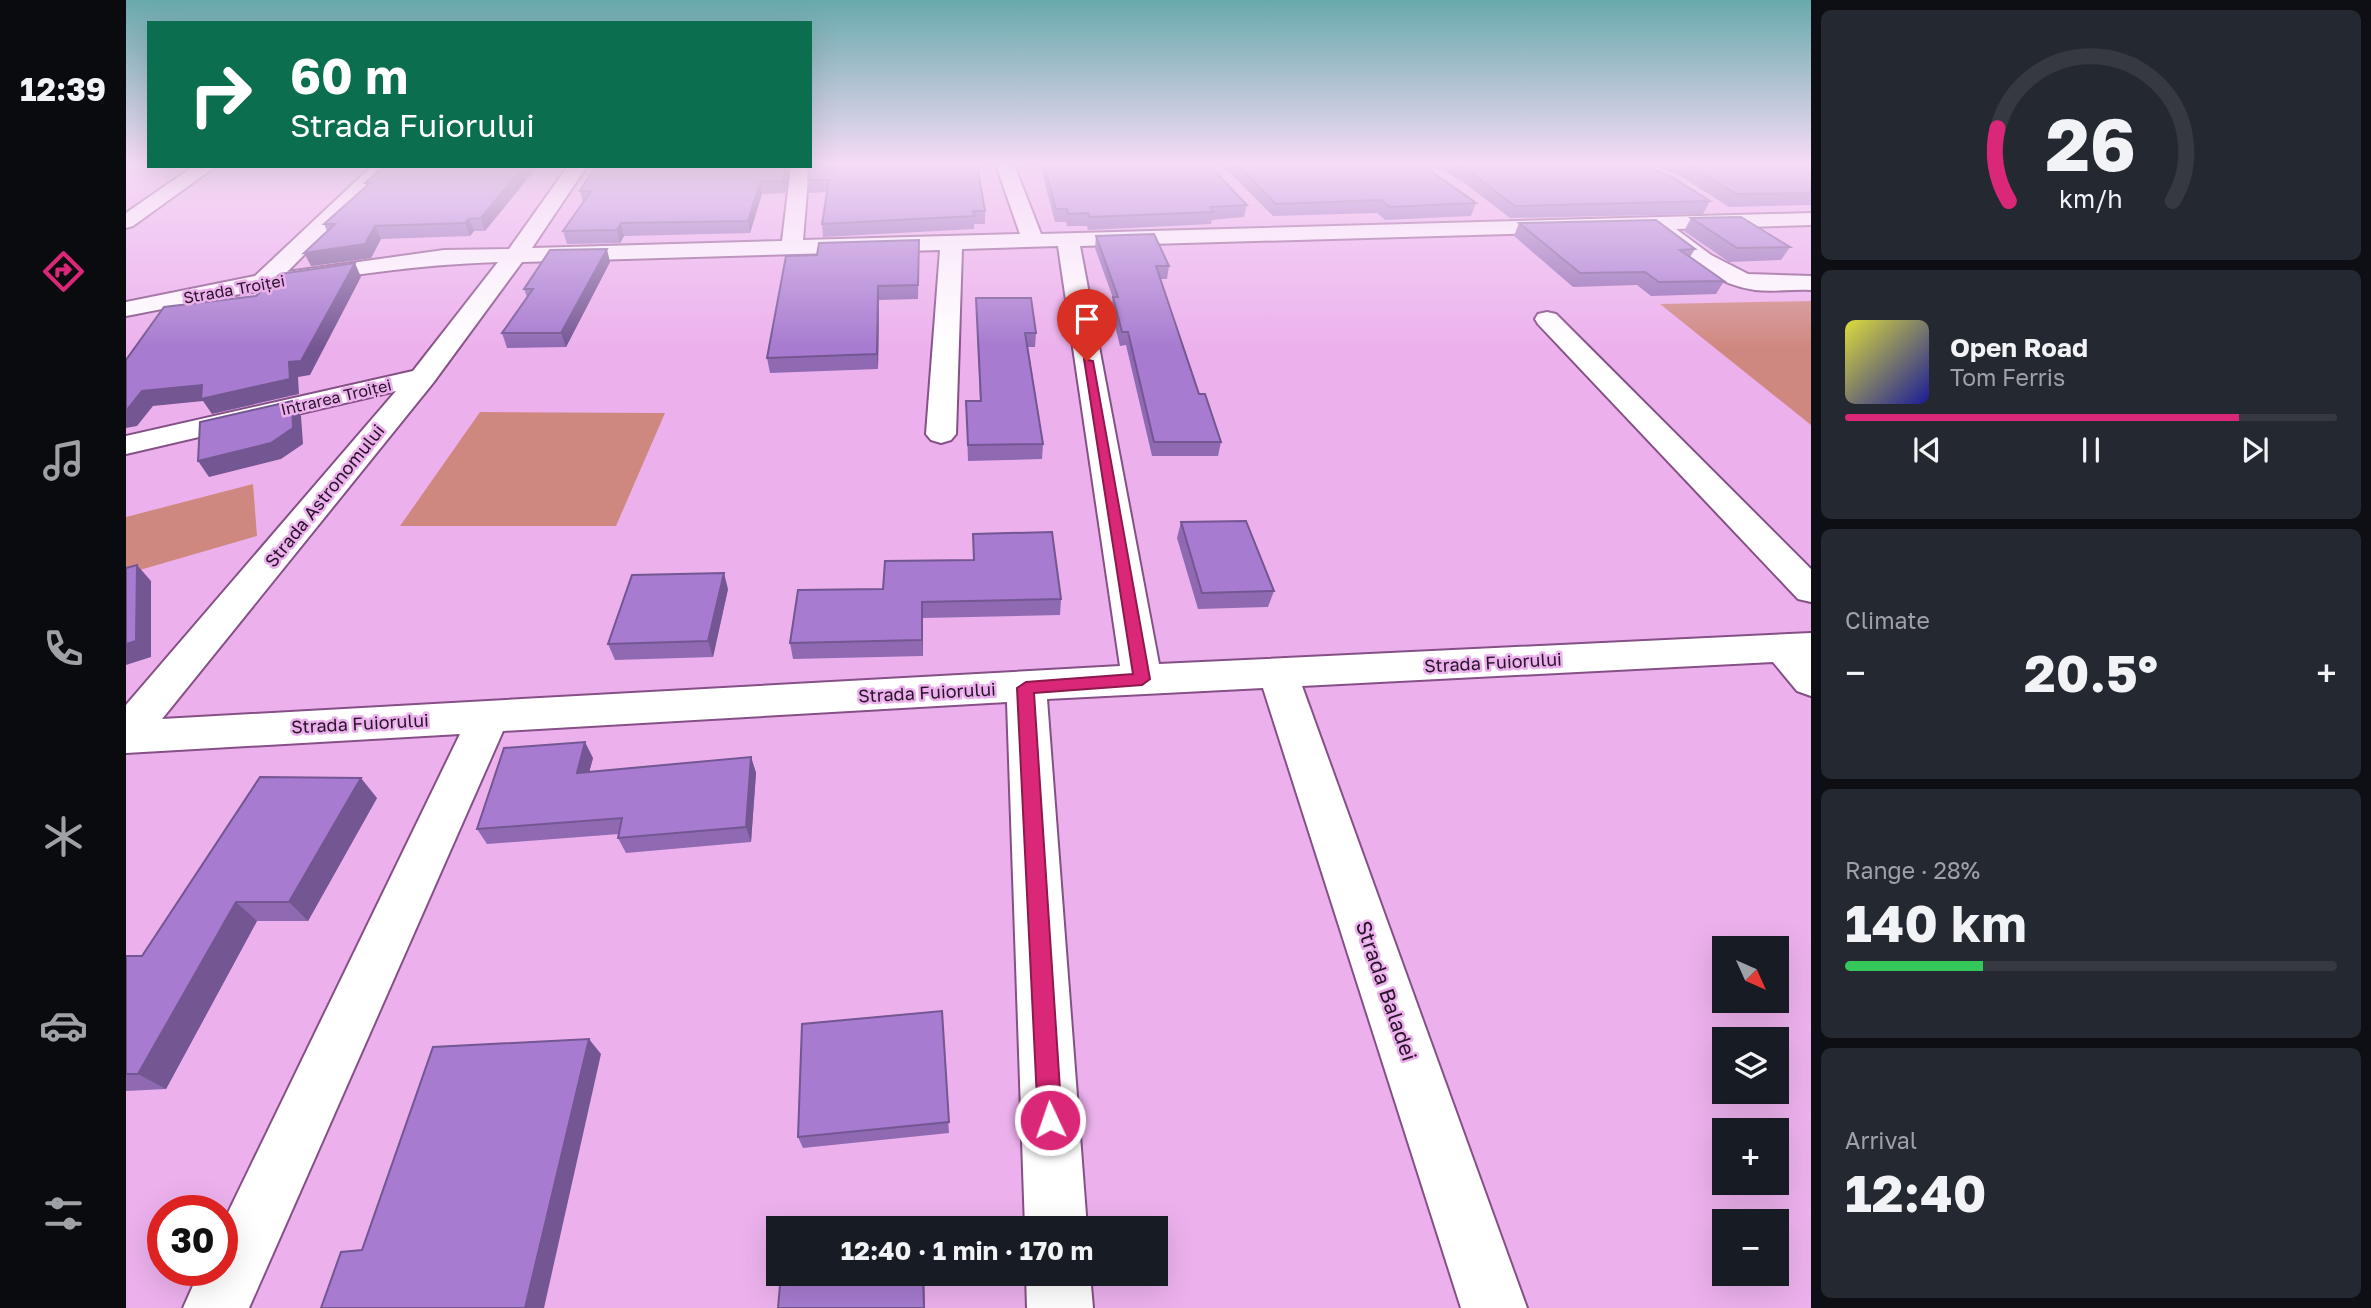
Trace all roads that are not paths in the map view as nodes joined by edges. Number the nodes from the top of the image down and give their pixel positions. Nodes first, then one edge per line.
1 (321, 226) edge
2 (538, 226) edge
3 (794, 226) edge
4 (1027, 226) edge
5 (1266, 226) edge
6 (1503, 226) edge
7 (1564, 226) edge
8 (1659, 226) edge
9 (1505, 228) junction
10 (1274, 234) junction
11 (1068, 240) junction
12 (1033, 241) junction
13 (951, 243) junction
14 (792, 247) junction
15 (519, 255) junction
16 (263, 282) junction
17 (1811, 283) edge
18 (126, 309) edge
19 (1547, 319) dead end
20 (423, 377) junction
21 (941, 434) dead end
22 (126, 445) edge
23 (1811, 590) edge
24 (1797, 647) edge
25 (1278, 673) junction
26 (1142, 679) junction
27 (1811, 681) edge
28 (1026, 688) junction
29 (489, 717) junction
30 (132, 721) edge
31 (1055, 1216) edge
32 (1059, 1286) edge
33 (216, 1308) edge
34 (1060, 1308) edge
35 (1494, 1308) edge

1 - 16 street
2 - 15 street, Strada Astronomului
3 - 14 street
4 - 12 street
5 - 10 street
6 - 9 street
7 - 9 street, Strada Troiței
8 - 17 street
9 - 10 street, Strada Troiței
10 - 11 street, Strada Troiței
11 - 12 street, Strada Troiței
11 - 26 street
12 - 13 street, Strada Troiței
13 - 14 street, Strada Troiței
13 - 21 street
14 - 15 street, Strada Troiței
15 - 16 street, Strada Troiței
15 - 20 street, Strada Astronomului
16 - 18 street, Strada Troiței
19 - 23 street
20 - 22 street, Intrarea Troiței
20 - 30 street, Strada Astronomului
24 - 25 street, Strada Fuiorului
24 - 27 street
25 - 26 street, Strada Fuiorului
25 - 35 street, Strada Baladei
26 - 28 street, Strada Fuiorului
28 - 29 street, Strada Fuiorului
28 - 31 street
29 - 30 street, Strada Fuiorului
29 - 33 street
32 - 34 street

